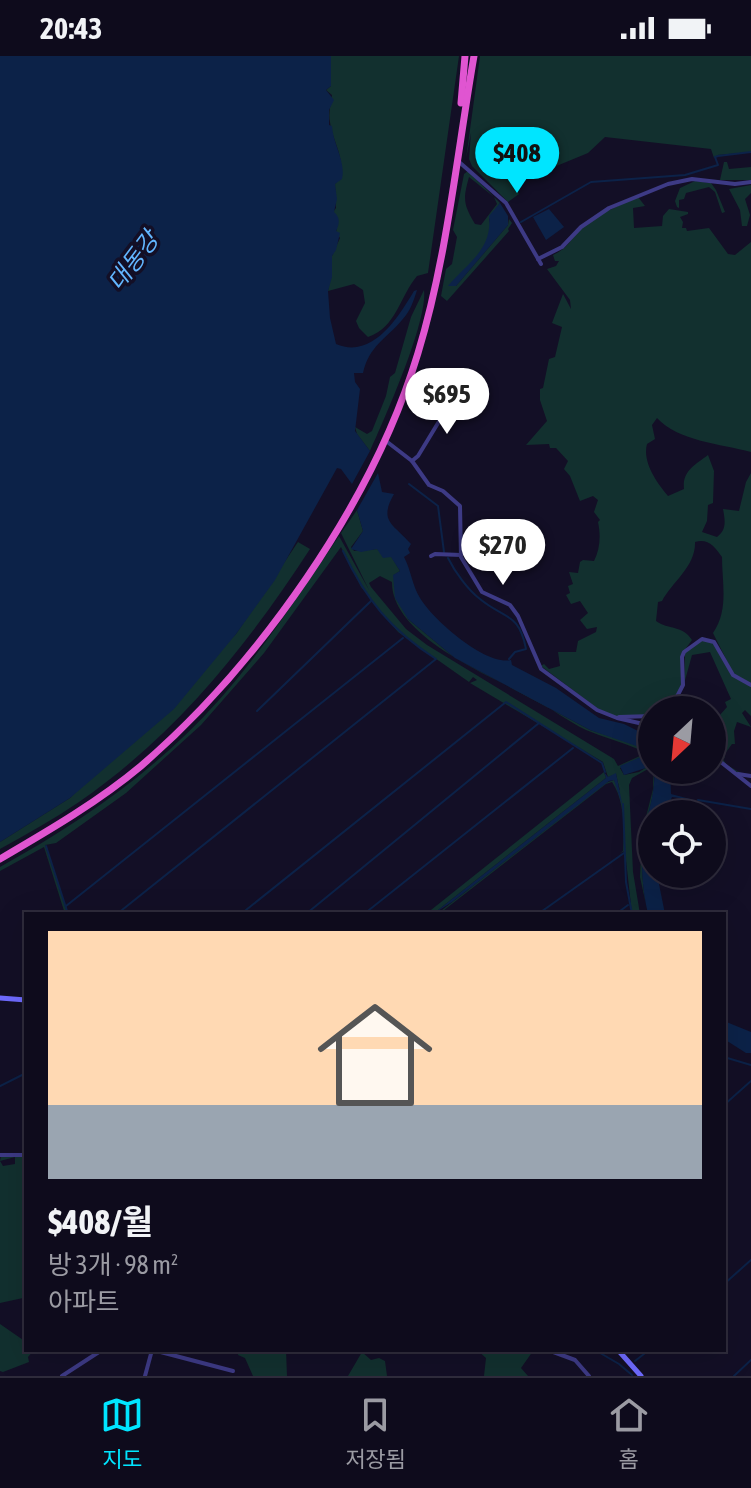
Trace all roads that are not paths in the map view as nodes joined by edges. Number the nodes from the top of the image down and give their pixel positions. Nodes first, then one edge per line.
1 (465, 56) edge
2 (474, 56) edge
3 (458, 145) junction
4 (456, 159) junction
5 (751, 182) edge
6 (483, 390) dead end
7 (383, 443) junction
8 (412, 461) junction
9 (461, 555) junction
10 (431, 556) dead end
11 (751, 685) edge
12 (677, 696) edge
13 (638, 717) edge
14 (617, 718) junction
15 (638, 723) edge
16 (726, 766) edge
17 (734, 772) junction
18 (751, 776) edge
19 (751, 786) edge
20 (0, 859) edge
21 (0, 998) edge
22 (24, 1000) edge
23 (0, 1155) edge
24 (24, 1155) edge
25 (99, 1352) edge
26 (151, 1352) edge
27 (160, 1352) edge
28 (553, 1352) edge
29 (620, 1352) edge
30 (233, 1371) dead end
31 (637, 1375) edge
32 (62, 1376) edge
33 (145, 1376) edge
34 (589, 1376) edge

1 - 3 highway
2 - 3 highway
3 - 4 highway
4 - 5 street
4 - 7 highway
6 - 8 street
7 - 8 street
7 - 20 highway
8 - 9 street
9 - 10 street
9 - 14 street
11 - 12 street
13 - 14 street
14 - 15 street
16 - 17 street
17 - 18 street
17 - 19 street
21 - 22 main road
23 - 24 street
25 - 32 street
26 - 33 street
27 - 30 street
28 - 34 street
29 - 31 main road

